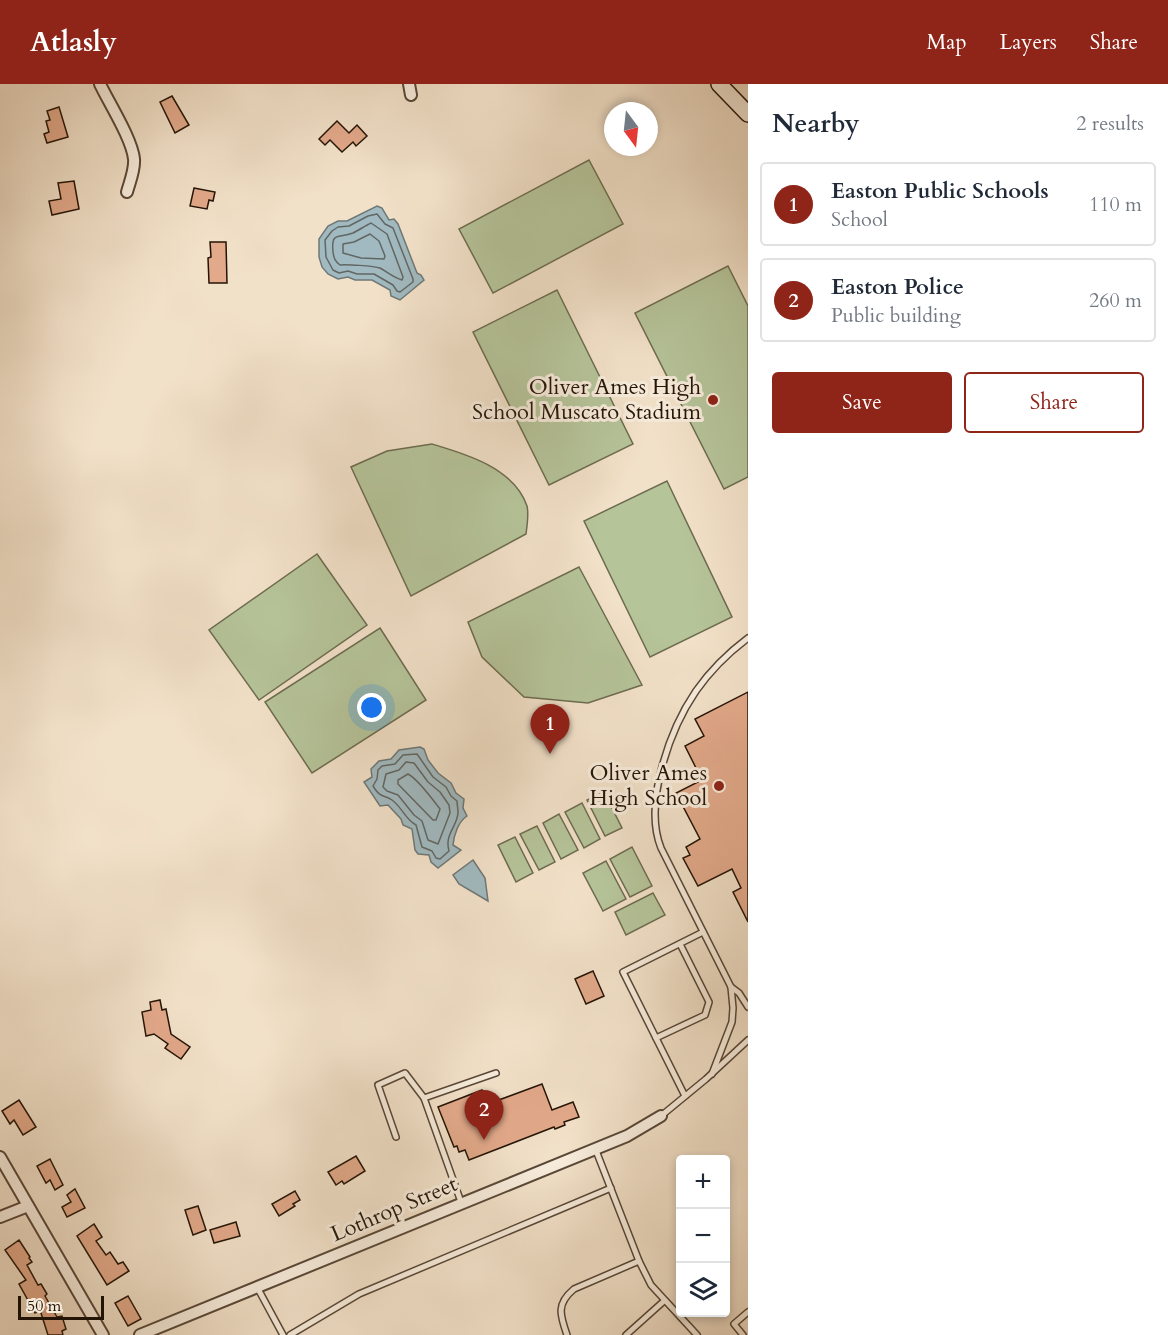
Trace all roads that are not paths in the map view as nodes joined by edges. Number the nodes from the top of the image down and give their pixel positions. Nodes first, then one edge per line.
1 (100, 84) edge
2 (719, 84) edge
3 (748, 114) edge
4 (127, 192) dead end
5 (748, 638) edge
6 (703, 932) junction
7 (680, 944) junction
8 (732, 987) junction
9 (748, 1007) edge
10 (656, 1038) junction
11 (748, 1040) edge
12 (496, 1073) dead end
13 (712, 1074) junction
14 (685, 1096) junction
15 (424, 1098) junction
16 (661, 1116) joint
17 (396, 1137) dead end
18 (595, 1148) junction
19 (0, 1157) edge
20 (611, 1188) junction
21 (461, 1202) junction
22 (28, 1206) junction
23 (0, 1217) edge
24 (639, 1261) junction
25 (257, 1287) junction
26 (664, 1301) junction
27 (748, 1312) edge
28 (104, 1335) edge
29 (140, 1335) edge
30 (283, 1335) edge
31 (290, 1335) edge
32 (567, 1335) edge
33 (626, 1335) edge
34 (697, 1335) edge
35 (743, 1335) edge

1 - 4 street
2 - 3 street
5 - 6 lane
6 - 7 lane
6 - 8 lane
7 - 10 lane
7 - 10 lane
8 - 9 lane
8 - 13 lane
10 - 14 lane
11 - 13 lane
12 - 15 lane
13 - 14 lane
14 - 16 lane
15 - 17 lane
15 - 21 lane
16 - 18 street, Lothrop Street
18 - 20 lane
18 - 21 street, Lothrop Street
19 - 22 street
20 - 24 lane
20 - 31 lane
21 - 25 street, Lothrop Street
22 - 23 street
22 - 28 street
24 - 26 lane
24 - 32 lane
25 - 29 street, Lothrop Street
25 - 30 lane
26 - 33 lane
26 - 34 lane
27 - 35 lane

